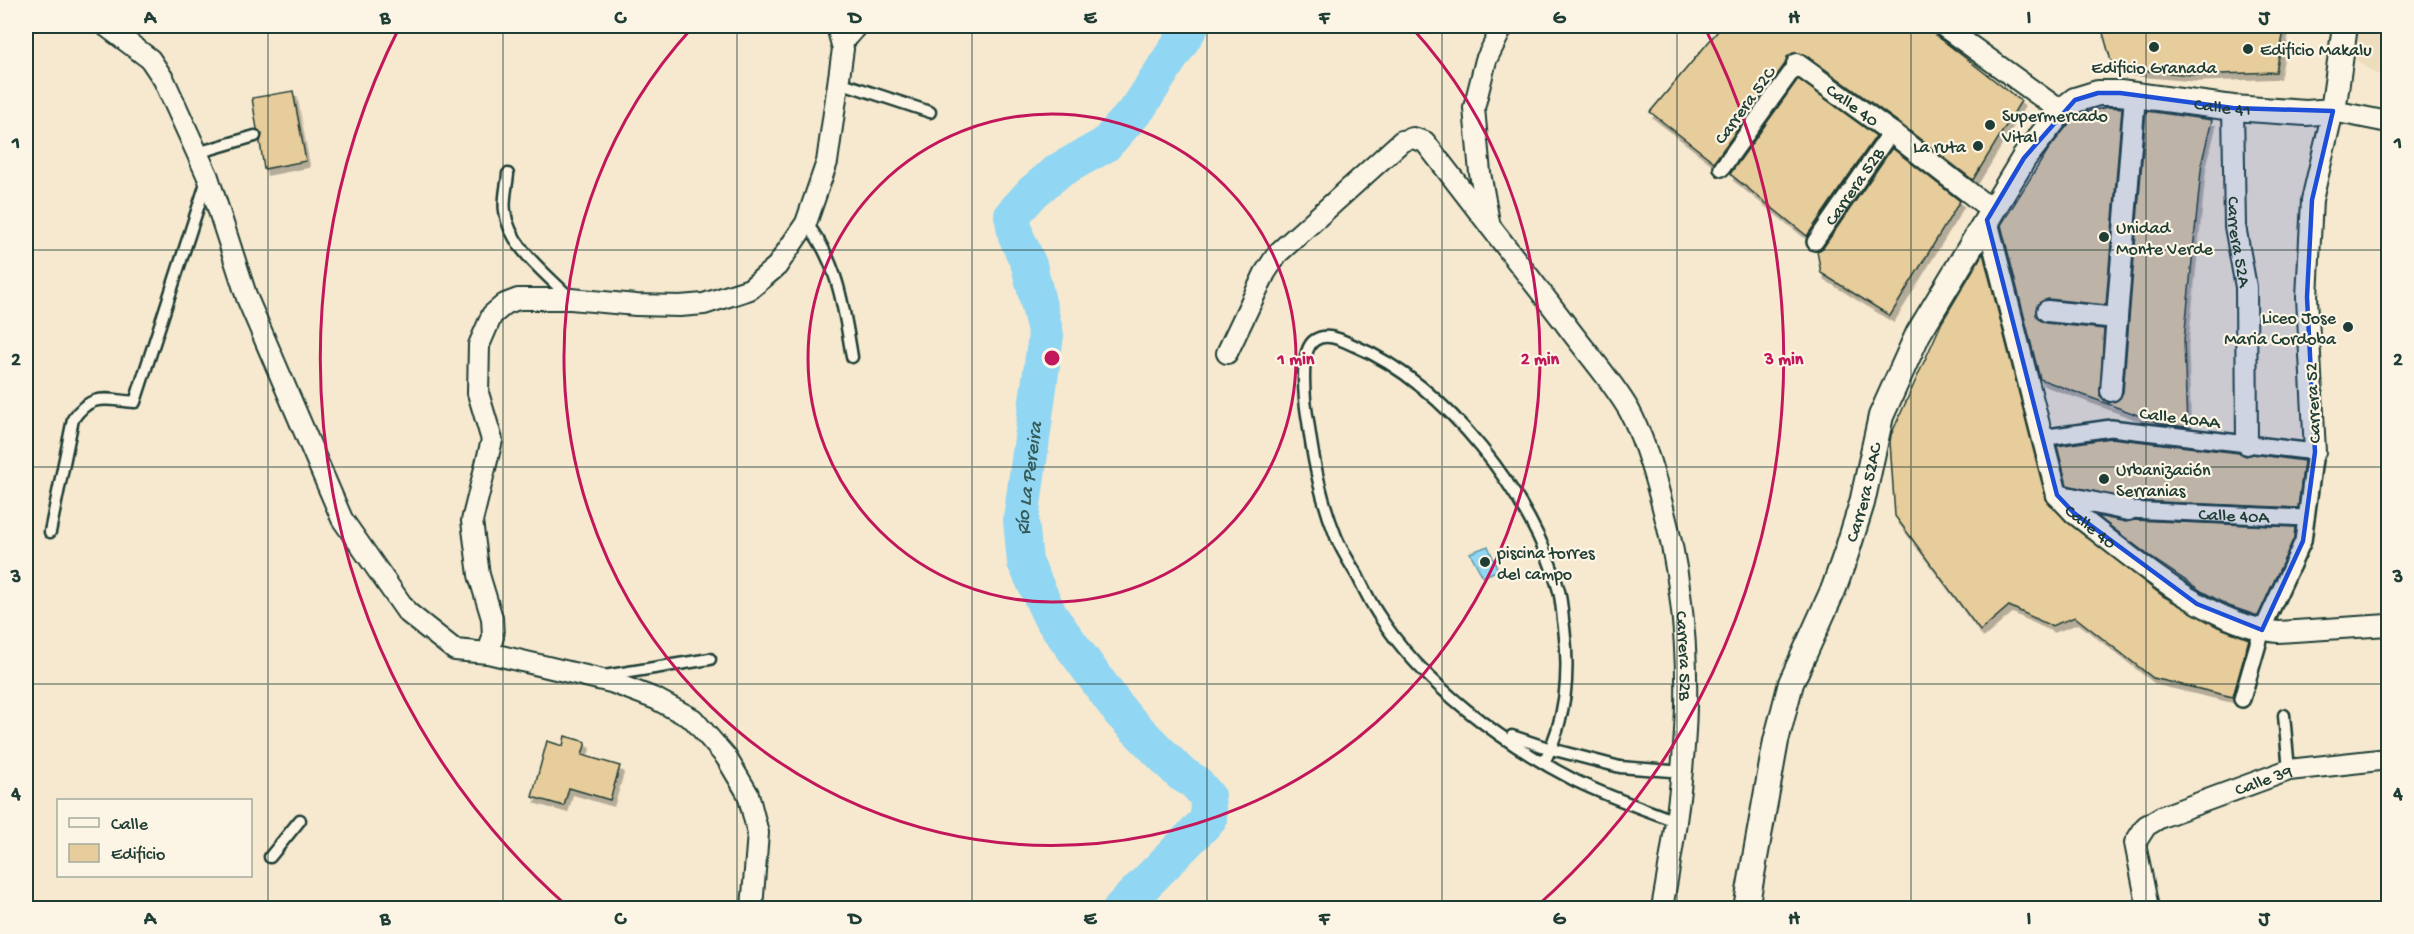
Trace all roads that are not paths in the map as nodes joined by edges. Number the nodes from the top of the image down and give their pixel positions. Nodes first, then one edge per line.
1 (106, 26) edge
2 (837, 26) edge
3 (863, 26) edge
4 (1503, 26) edge
5 (1943, 26) edge
6 (2345, 26) edge
7 (843, 49) junction
8 (1797, 64) joint
9 (839, 82) junction
10 (2135, 96) junction
11 (2233, 108) junction
12 (2061, 111) junction
13 (2333, 111) junction
14 (930, 112) dead end
15 (2388, 122) edge
16 (1891, 132) junction
17 (255, 136) dead end
18 (197, 153) junction
19 (1722, 168) dead end
20 (508, 174) dead end
21 (207, 177) junction
22 (1990, 216) junction
23 (806, 223) junction
24 (1490, 228) junction
25 (1815, 242) dead end
26 (571, 299) junction
27 (2047, 311) dead end
28 (2117, 318) junction
29 (1227, 353) dead end
30 (852, 357) dead end
31 (2111, 391) dead end
32 (2041, 438) junction
33 (2247, 444) junction
34 (2315, 452) junction
35 (2057, 495) junction
36 (2128, 510) joint
37 (2306, 518) junction
38 (50, 532) dead end
39 (2388, 625) edge
40 (2262, 630) junction
41 (488, 653) junction
42 (710, 659) dead end
43 (591, 678) junction
44 (2242, 699) dead end
45 (2284, 715) dead end
46 (1497, 731) junction
47 (1551, 749) junction
48 (2388, 759) edge
49 (1544, 763) junction
50 (2289, 770) junction
51 (1684, 772) junction
52 (300, 820) dead end
53 (1678, 822) junction
54 (270, 857) dead end
55 (752, 909) edge
56 (1662, 909) edge
57 (1746, 909) edge
58 (2148, 909) edge

1 - 18 street
2 - 7 street
3 - 7 lane
4 - 24 street
5 - 12 street
6 - 13 street, Carrera 52
7 - 9 street
8 - 16 street, Calle 40
8 - 19 street, Carrera 52C
9 - 14 lane
9 - 23 street
10 - 11 street, Calle 41
10 - 12 street, Calle 41
10 - 28 street
11 - 13 street, Calle 41
11 - 33 street, Carrera 52A
12 - 22 street, Carrera 52AC
13 - 15 street, Calle 41
13 - 34 street, Carrera 52
16 - 22 street, Calle 40
16 - 25 street, Carrera 52B
17 - 18 lane
18 - 21 street
20 - 26 lane
21 - 38 lane
21 - 41 street
22 - 32 street, Calle 40
22 - 57 street, Carrera 52AC
23 - 26 street
23 - 30 lane
24 - 29 street, Carrera 52B
24 - 51 street, Carrera 52B
26 - 41 street
27 - 28 street
28 - 31 street
32 - 33 street, Calle 40AA
32 - 35 street, Calle 40
33 - 34 street, Calle 40AA
34 - 37 street, Carrera 52
35 - 36 street, Calle 40A
35 - 40 street, Calle 40
36 - 37 street, Calle 40A
37 - 40 street, Carrera 52
39 - 40 street, Calle 40
40 - 44 street, Carrera 52
41 - 43 street
42 - 43 lane
43 - 55 street
45 - 50 lane
46 - 47 lane
46 - 47 lane
46 - 49 lane
47 - 49 lane
47 - 51 lane
48 - 50 street, Calle 39
49 - 53 lane
50 - 58 street, Calle 39
51 - 53 street, Carrera 52B
52 - 54 lane
53 - 56 street, Carrera 52B

